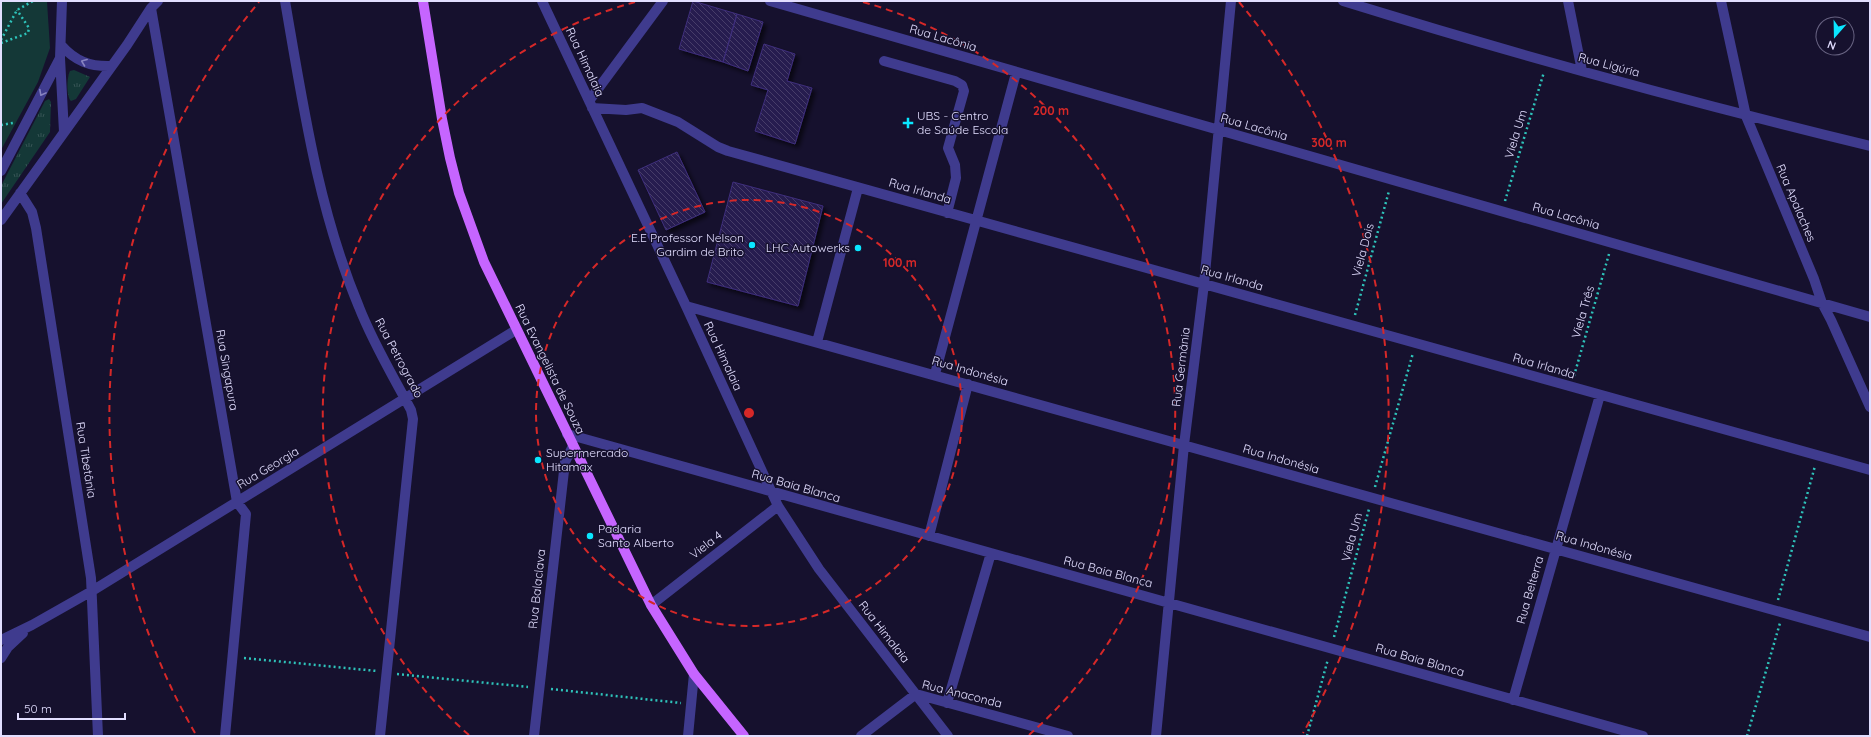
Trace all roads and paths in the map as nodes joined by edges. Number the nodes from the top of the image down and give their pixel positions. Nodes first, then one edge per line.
1 (33, 1) edge
2 (62, 1) edge
3 (285, 1) edge
4 (423, 1) edge
5 (542, 1) edge
6 (663, 1) edge
7 (770, 1) edge
8 (1231, 1) edge
9 (1343, 1) edge
10 (1568, 1) edge
11 (1721, 1) edge
12 (155, 5) edge
13 (17, 10) junction
14 (1, 40) edge
15 (1, 43) edge
16 (61, 45) junction
17 (60, 58) junction
18 (884, 61) dead end
19 (1547, 61) junction
20 (112, 66) junction
21 (1582, 71) junction
22 (1016, 73) junction
23 (591, 104) junction
24 (1746, 116) junction
25 (1219, 130) junction
26 (64, 132) junction
27 (1870, 146) edge
28 (1, 171) edge
29 (1392, 180) junction
30 (858, 188) junction
31 (20, 193) junction
32 (1502, 211) junction
33 (947, 213) junction
34 (1, 220) edge
35 (976, 221) junction
36 (1612, 243) junction
37 (1204, 284) junction
38 (1822, 303) junction
39 (686, 306) junction
40 (1870, 317) edge
41 (1352, 326) junction
42 (516, 330) junction
43 (817, 342) junction
44 (1415, 343) junction
45 (934, 374) junction
46 (968, 384) junction
47 (1571, 386) junction
48 (1600, 395) junction
49 (405, 399) junction
50 (1870, 406) edge
51 (567, 434) junction
52 (1184, 445) junction
53 (573, 446) junction
54 (1818, 456) junction
55 (1870, 470) edge
56 (771, 492) junction
57 (1372, 497) junction
58 (237, 502) junction
59 (778, 506) junction
60 (929, 536) junction
61 (1555, 549) junction
62 (990, 554) junction
63 (92, 591) junction
64 (1169, 603) junction
65 (651, 605) junction
66 (1780, 611) junction
67 (32, 625) junction
68 (1870, 636) edge
69 (1, 640) edge
70 (1331, 648) junction
71 (233, 657) junction
72 (1, 658) edge
73 (387, 672) junction
74 (694, 674) junction
75 (539, 688) junction
76 (916, 694) junction
77 (1513, 700) junction
78 (947, 703) junction
79 (691, 704) junction
80 (98, 736) edge
81 (225, 736) edge
82 (380, 736) edge
83 (534, 736) edge
84 (688, 736) edge
85 (744, 736) edge
86 (861, 736) edge
87 (948, 736) edge
88 (1068, 736) edge
89 (1156, 736) edge
90 (1306, 736) edge
91 (1643, 736) edge
92 (1747, 736) edge

1 - 13 path
2 - 16 street
3 - 49 street, Rua Petrogrado
4 - 42 main road, Rua Evangelista de Souza
5 - 23 street, Rua Himalaia
6 - 23 street
7 - 22 street, Rua Lacônia
8 - 25 street, Rua Germânia
9 - 19 street, Rua Ligúria
10 - 21 street
11 - 24 street, Rua Apalaches
12 - 20 street
12 - 58 street, Rua Singapura
13 - 14 path
13 - 15 path
16 - 17 street
20 -> 16 street
17 - 26 street
17 -> 28 street
18 - 33 street
19 - 21 street, Rua Ligúria
19 - 32 path, Viela Um
20 - 26 street
21 - 24 street, Rua Ligúria
22 - 25 street, Rua Lacônia
22 - 35 street
23 - 30 street, Rua Irlanda
23 - 39 street, Rua Himalaia
24 - 27 street, Rua Ligúria
24 - 38 street, Rua Apalaches
25 - 29 street, Rua Lacônia
25 - 37 street, Rua Germânia
26 - 31 street
29 - 32 street, Rua Lacônia
29 - 41 path, Viela Dois
30 - 33 street, Rua Irlanda
30 - 43 street
31 - 34 street
31 - 63 street, Rua Tibetânia
32 - 36 street, Rua Lacônia
33 - 35 street, Rua Irlanda
35 - 37 street, Rua Irlanda
35 - 45 street
36 - 38 street, Rua Lacônia
36 - 47 path, Viela Três
37 - 41 street, Rua Irlanda
37 - 52 street, Rua Germânia
38 - 40 street, Rua Lacônia
38 - 50 street, Rua Apalaches
39 - 43 street, Rua Indonésia
39 - 56 street, Rua Himalaia
41 - 44 street, Rua Irlanda
42 - 49 street, Rua Georgia
42 - 51 main road, Rua Evangelista de Souza
43 - 45 street, Rua Indonésia
44 - 47 street, Rua Irlanda
44 - 57 path, Viela Um
45 - 46 street, Rua Indonésia
46 - 52 street, Rua Indonésia
46 - 60 street
47 - 48 street, Rua Irlanda
48 - 54 street, Rua Irlanda
48 - 61 street, Rua Belterra
49 - 58 street, Rua Georgia
49 - 73 street, Rua Petrogrado
51 - 53 main road, Rua Evangelista de Souza
51 - 56 street, Rua Baia Blanca
52 - 57 street, Rua Indonésia
52 - 64 street, Rua Germânia
53 - 65 main road, Rua Evangelista de Souza
53 - 75 street, Rua Balaclava
54 - 55 street, Rua Irlanda
54 - 66 path
56 - 59 street, Rua Himalaia
56 - 60 street, Rua Baia Blanca
57 - 61 street, Rua Indonésia
57 - 70 path, Viela Um
58 - 63 street, Rua Georgia
58 - 71 street, Rua Singapura
59 - 65 street, Viela 4
59 - 76 street, Rua Himalaia
60 - 62 street, Rua Baia Blanca
61 - 66 street, Rua Indonésia
61 - 77 street, Rua Belterra
62 - 64 street, Rua Baia Blanca
62 - 78 street
63 - 67 street, Rua Georgia
63 - 80 street, Rua Tibetânia
64 - 70 street, Rua Baia Blanca
64 - 89 street, Rua Germânia
65 - 74 main road, Rua Evangelista de Souza
66 - 68 street, Rua Indonésia
66 - 92 path
67 - 69 street, Rua Georgia
67 - 72 street, Rua Georgia
70 - 77 street, Rua Baia Blanca
70 - 90 path, Viela Um
71 - 73 path
71 - 81 street, Rua Singapura
73 - 75 path
73 - 82 street, Rua Petrogrado
74 - 79 street
74 - 85 main road, Rua Evangelista de Souza
75 - 79 path
75 - 83 street, Rua Balaclava
76 - 78 street, Rua Anaconda
76 - 86 street, Rua Anaconda
76 - 87 street, Rua Himalaia
77 - 91 street, Rua Baia Blanca
78 - 88 street, Rua Anaconda
79 - 84 street

